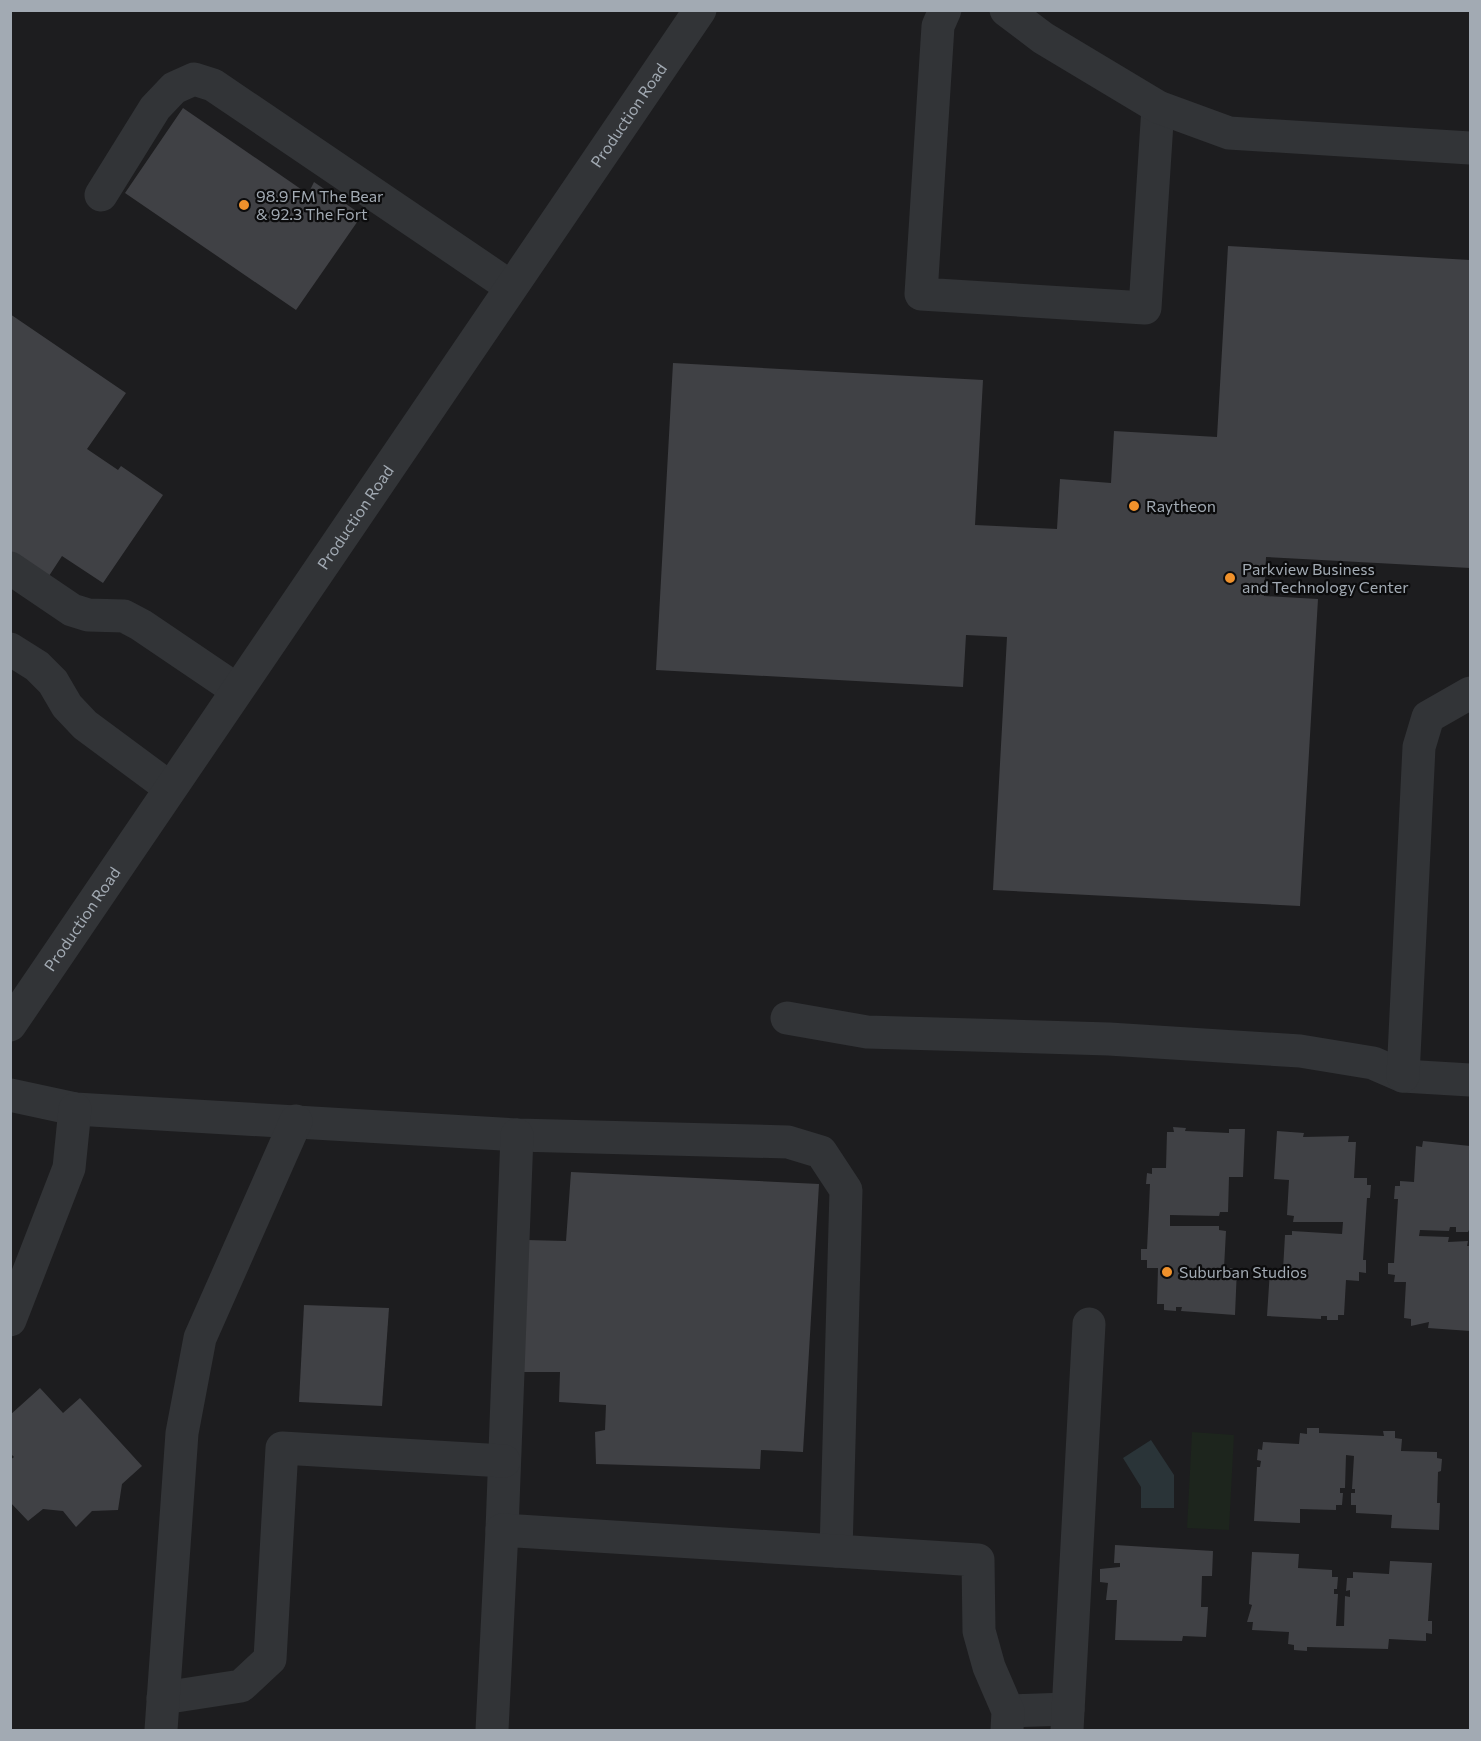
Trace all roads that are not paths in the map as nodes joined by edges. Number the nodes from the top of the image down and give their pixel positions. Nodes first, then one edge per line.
1 (700, 10) edge
2 (945, 10) edge
3 (1006, 10) edge
4 (1158, 107) junction
5 (1470, 148) edge
6 (101, 195) dead end
7 (511, 287) junction
8 (10, 568) edge
9 (10, 649) edge
10 (237, 690) junction
11 (1470, 693) edge
12 (170, 788) junction
13 (788, 1018) dead end
14 (10, 1025) edge
15 (1403, 1076) junction
16 (1470, 1080) edge
17 (10, 1095) edge
18 (75, 1109) junction
19 (296, 1121) junction
20 (517, 1135) junction
21 (10, 1320) edge
22 (1089, 1324) dead end
23 (504, 1461) junction
24 (502, 1530) junction
25 (836, 1551) junction
26 (163, 1698) junction
27 (1068, 1720) edge
28 (1007, 1721) edge
29 (161, 1731) edge
30 (492, 1731) edge

1 - 7 street, Production Road
2 - 4 street
3 - 4 street
4 - 5 street
6 - 7 street
7 - 10 street, Production Road
8 - 10 street
9 - 12 street
10 - 12 street, Production Road
11 - 15 street
12 - 14 street, Production Road
13 - 15 street
15 - 16 street
17 - 18 street
18 - 19 street
18 - 21 street
19 - 20 street
19 - 26 street
20 - 23 street
20 - 25 street
22 - 27 street
23 - 24 street
23 - 26 street
24 - 25 street
24 - 30 street
25 - 28 street
26 - 29 street
27 - 28 street

